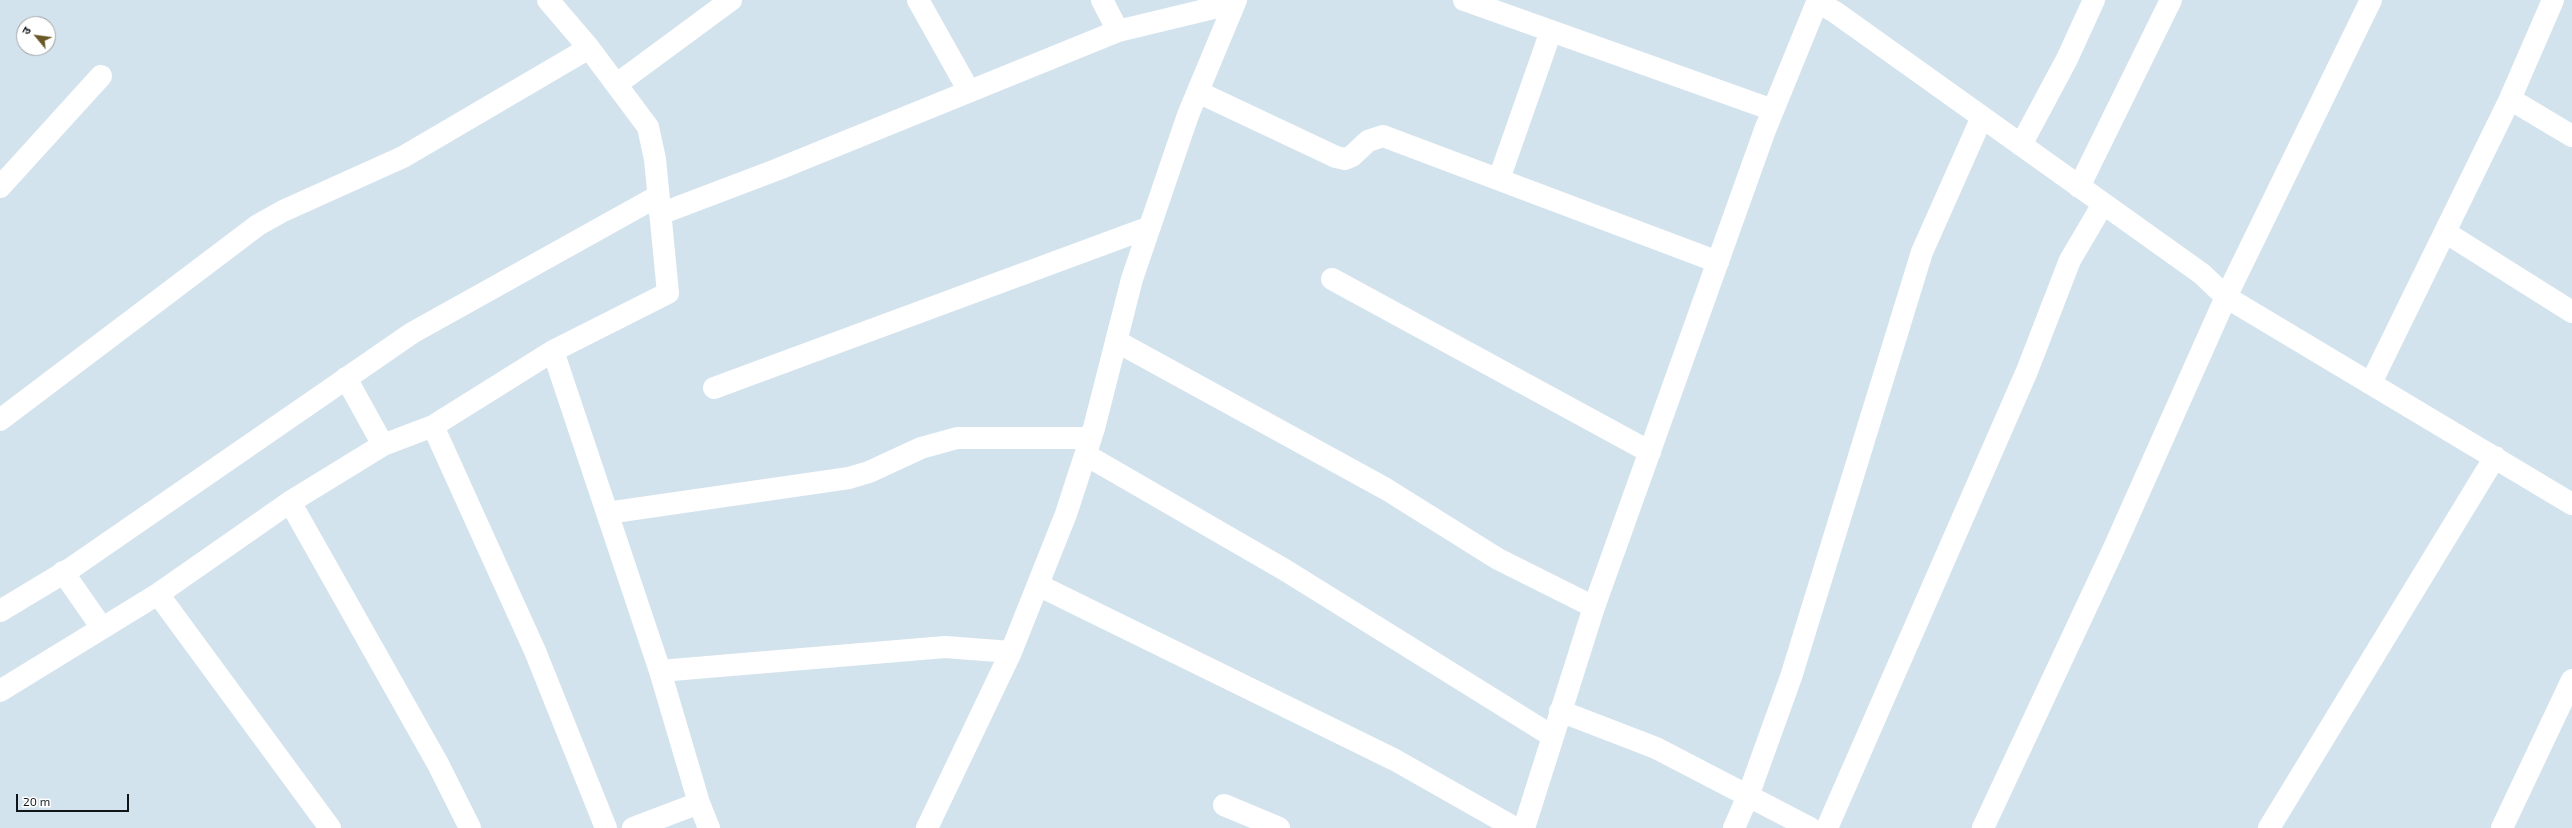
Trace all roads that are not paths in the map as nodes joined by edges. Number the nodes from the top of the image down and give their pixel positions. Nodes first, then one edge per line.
1 (548, 0) edge
2 (731, 0) edge
3 (918, 0) edge
4 (1102, 0) edge
5 (1464, 0) edge
6 (2094, 0) edge
7 (2171, 0) edge
8 (2370, 0) edge
9 (2553, 0) edge
10 (1235, 1) edge
11 (1817, 1) edge
12 (1118, 31) junction
13 (1551, 31) junction
14 (589, 48) junction
15 (102, 76) dead end
16 (617, 84) junction
17 (969, 91) junction
18 (1198, 92) junction
19 (2510, 99) junction
20 (1773, 110) junction
21 (1982, 117) junction
22 (2572, 136) edge
23 (2021, 145) junction
24 (1499, 179) junction
25 (0, 187) edge
26 (2079, 188) junction
27 (2103, 204) junction
28 (659, 205) junction
29 (1150, 227) junction
30 (2445, 232) junction
31 (1718, 262) junction
32 (1332, 279) dead end
33 (2226, 297) junction
34 (2572, 312) edge
35 (1116, 341) junction
36 (553, 351) junction
37 (346, 378) junction
38 (2371, 383) junction
39 (714, 388) dead end
40 (0, 420) edge
41 (433, 426) junction
42 (383, 445) junction
43 (1088, 447) junction
44 (1650, 452) junction
45 (2495, 457) junction
46 (290, 502) junction
47 (2572, 504) edge
48 (607, 513) junction
49 (63, 572) junction
50 (1038, 585) junction
51 (158, 594) junction
52 (1594, 607) junction
53 (0, 611) edge
54 (102, 628) junction
55 (1011, 652) junction
56 (660, 671) junction
57 (2572, 680) edge
58 (0, 691) edge
59 (1560, 711) junction
60 (1552, 736) junction
61 (1748, 796) junction
62 (699, 803) junction
63 (1224, 805) dead end
64 (330, 828) edge
65 (470, 828) edge
66 (606, 828) edge
67 (633, 828) edge
68 (708, 828) edge
69 (927, 828) edge
70 (1279, 828) edge
71 (1515, 828) edge
72 (1524, 828) edge
73 (1734, 828) edge
74 (1810, 828) edge
75 (1827, 828) edge
76 (1983, 828) edge
77 (2269, 828) edge
78 (2502, 828) edge

1 - 14 street
2 - 16 street
3 - 17 street
4 - 12 street
5 - 13 street
6 - 23 street
7 - 26 street
8 - 33 street
9 - 19 street
10 - 12 street
10 - 18 street
11 - 20 street
11 - 21 street
12 - 17 street
13 - 20 street
13 - 24 street
14 - 16 street
14 - 40 street
15 - 25 street
16 - 28 street
17 - 28 street
18 - 24 street
18 - 29 street
19 - 22 street
19 - 30 street
20 - 31 street
21 - 23 street
21 - 61 street
23 - 26 street
24 - 31 street
26 - 27 street
27 - 33 street
27 - 75 street
28 - 36 street
28 - 37 street
29 - 35 street
29 - 39 street
30 - 34 street
30 - 38 street
31 - 44 street
32 - 44 street
33 - 38 street
33 - 76 street
35 - 43 street
35 - 52 street
36 - 41 street
36 - 48 street
37 - 42 street
37 - 49 street
38 - 45 street
41 - 42 street
41 - 66 street
42 - 46 street
43 - 48 street
43 - 50 street
43 - 60 street
44 - 52 street
45 - 47 street
45 - 77 street
46 - 51 street
46 - 65 street
48 - 56 street
49 - 53 street
49 - 54 street
50 - 55 street
50 - 71 street
51 - 54 street
51 - 64 street
52 - 59 street
54 - 58 street
55 - 56 street
55 - 69 street
56 - 62 street
57 - 78 street
59 - 60 street
59 - 61 street
60 - 72 street
61 - 73 street
61 - 74 street
62 - 67 street
62 - 68 street
63 - 70 street

